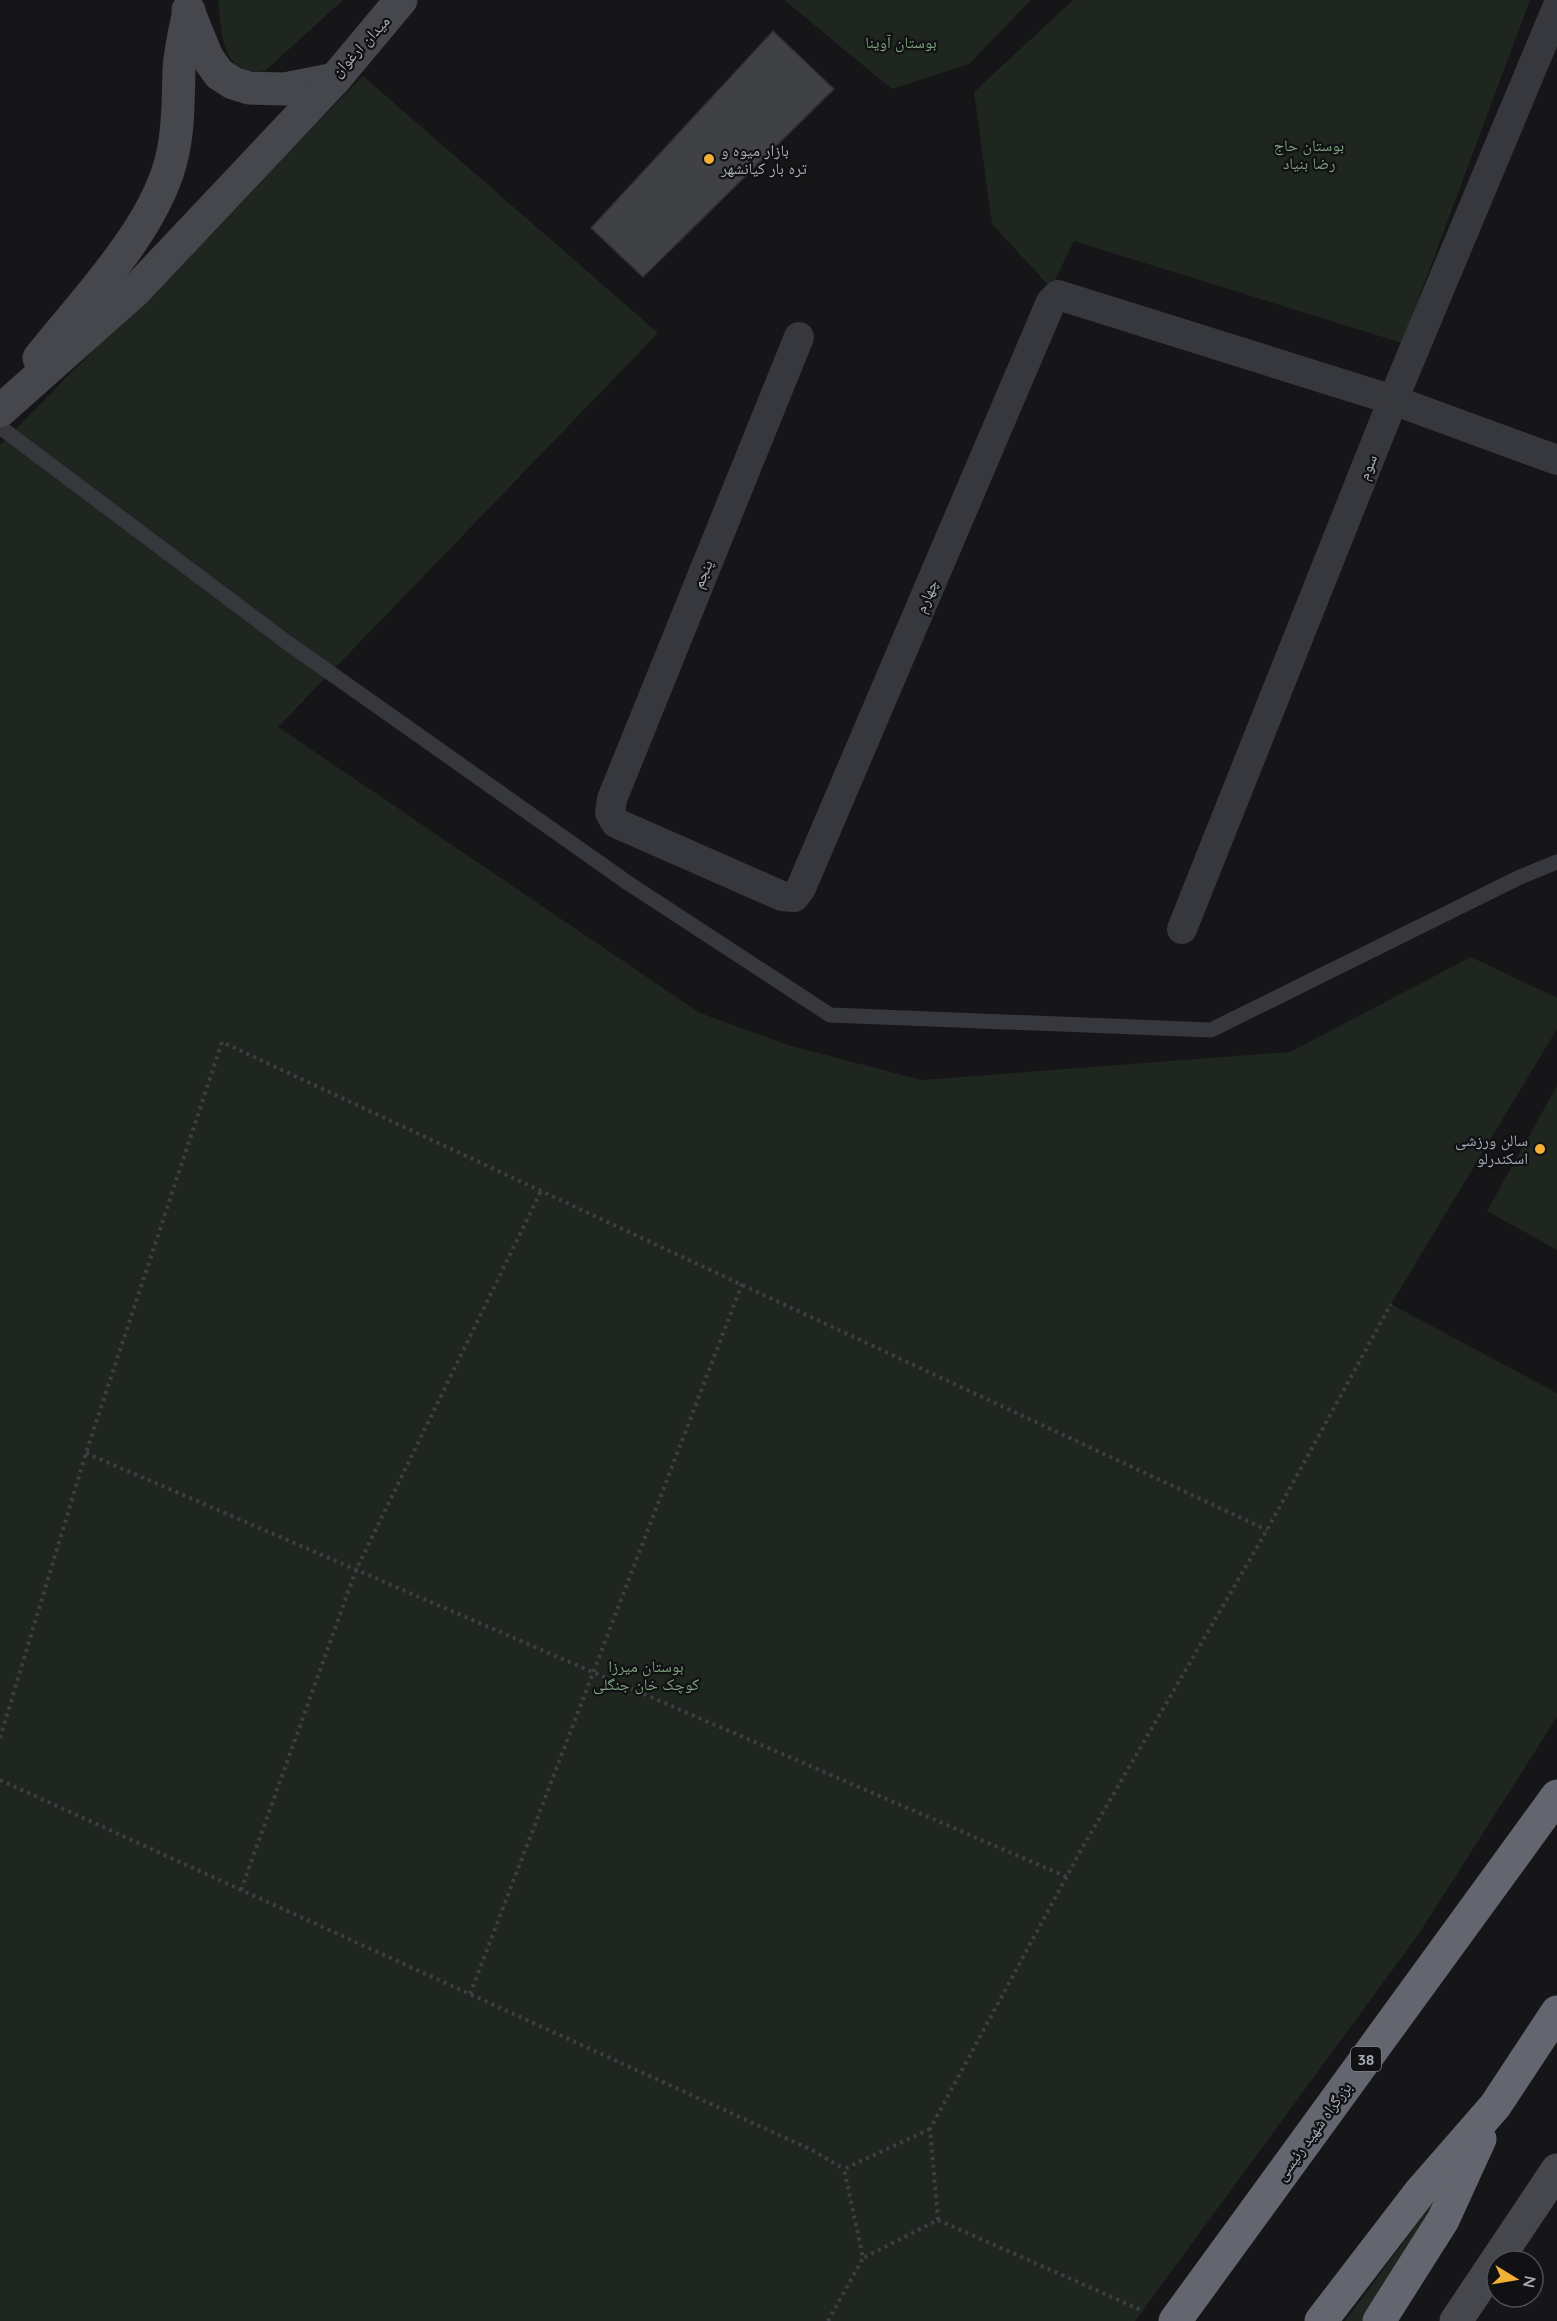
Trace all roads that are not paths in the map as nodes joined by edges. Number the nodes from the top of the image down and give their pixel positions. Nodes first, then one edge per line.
1 (401, 0) edge
2 (187, 5) edge
3 (1557, 8) edge
4 (335, 79) junction
5 (799, 337) dead end
6 (1393, 400) junction
7 (0, 409) edge
8 (0, 428) edge
9 (1557, 460) edge
10 (610, 813) joint
11 (1557, 862) edge
12 (1182, 929) dead end
13 (1557, 1796) edge
14 (1557, 2012) edge
15 (1495, 2106) junction
16 (1557, 2170) edge
17 (1175, 2321) edge
18 (1321, 2321) edge
19 (1379, 2321) edge
20 (1456, 2321) edge

1 - 4 main road, میدان ارغوان
2 - 4 main road, میدان ارغوان
2 - 7 main road
3 - 6 street, سوم
4 - 7 main road
5 - 10 street, پنجم
6 - 9 street
6 - 10 street, چهارم
6 - 12 street, سوم
8 - 11 lane
13 - 17 highway, بزرگراه شهید رئیسی / 38
14 - 15 highway
15 - 18 highway
15 - 19 highway
16 - 20 main road

